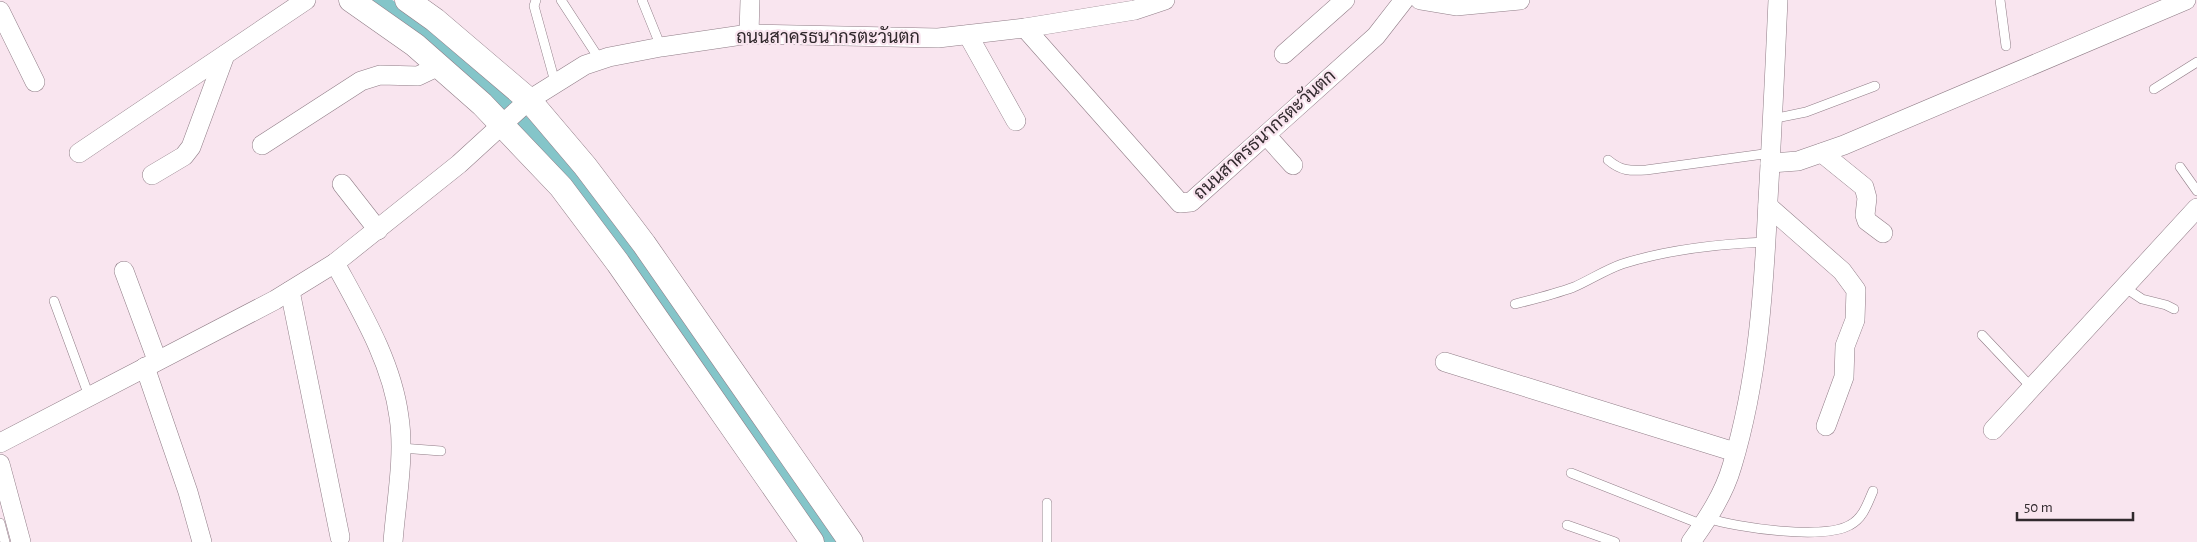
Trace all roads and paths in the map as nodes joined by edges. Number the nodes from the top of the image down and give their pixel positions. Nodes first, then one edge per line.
1 (306, 0) edge
2 (351, 0) edge
3 (408, 0) edge
4 (536, 0) edge
5 (561, 0) edge
6 (642, 0) edge
7 (750, 0) edge
8 (1165, 0) edge
9 (1345, 0) edge
10 (1404, 0) edge
11 (1420, 0) edge
12 (1520, 0) edge
13 (1778, 0) edge
14 (2000, 0) edge
15 (2186, 0) edge
16 (0, 10) edge
17 (1025, 28) junction
18 (749, 34) junction
19 (968, 35) junction
20 (2006, 46) dead end
21 (661, 47) junction
22 (1284, 54) dead end
23 (225, 55) junction
24 (600, 60) junction
25 (2197, 62) edge
26 (439, 66) junction
27 (35, 82) dead end
28 (555, 82) junction
29 (1875, 86) dead end
30 (2154, 89) dead end
31 (527, 101) junction
32 (1772, 119) junction
33 (504, 122) junction
34 (1016, 122) dead end
35 (1266, 135) junction
36 (262, 144) dead end
37 (1822, 153) junction
38 (79, 154) dead end
39 (1771, 158) junction
40 (1608, 160) dead end
41 (1293, 165) dead end
42 (2180, 167) dead end
43 (152, 175) dead end
44 (342, 184) dead end
45 (2197, 191) edge
46 (1768, 206) junction
47 (2197, 208) edge
48 (378, 230) junction
49 (1883, 233) dead end
50 (1766, 242) junction
51 (335, 263) junction
52 (124, 271) dead end
53 (2124, 287) junction
54 (290, 291) junction
55 (54, 301) dead end
56 (1515, 304) dead end
57 (2174, 310) dead end
58 (1982, 335) dead end
59 (1445, 362) dead end
60 (151, 363) junction
61 (2032, 388) junction
62 (89, 396) junction
63 (1826, 426) dead end
64 (1993, 430) dead end
65 (0, 442) edge
66 (400, 448) junction
67 (441, 451) dead end
68 (1735, 452) junction
69 (0, 464) edge
70 (1571, 473) dead end
71 (1873, 491) dead end
72 (1047, 503) dead end
73 (1706, 522) junction
74 (0, 523) edge
75 (1567, 525) dead end
76 (340, 537) dead end
77 (5, 542) edge
78 (20, 542) edge
79 (202, 542) edge
80 (394, 542) edge
81 (812, 542) edge
82 (851, 542) edge
83 (1047, 542) edge
84 (1614, 542) edge
85 (1692, 542) edge

1 - 23 street
2 - 26 street
3 - 31 street
4 - 28 lane
5 - 24 lane
6 - 21 lane
7 - 18 street
8 - 17 street, ถนนสาครธนากรตะวันตก
9 - 22 street
10 - 35 street, ถนนสาครธนากรตะวันตก
11 - 12 street
13 - 32 street
14 - 20 lane
15 - 37 street
16 - 27 street
17 - 19 street, ถนนสาครธนากรตะวันตก
17 - 35 street, ถนนสาครธนากรตะวันตก
18 - 19 street, ถนนสาครธนากรตะวันตก
18 - 21 street, ถนนสาครธนากรตะวันตก
19 - 34 street
21 - 24 street, ถนนสาครธนากรตะวันตก
23 - 38 street
23 - 43 street
24 - 28 street, ถนนสาครธนากรตะวันตก
25 - 30 lane
26 - 33 street
26 - 36 street
28 - 31 street, ถนนสาครธนากรตะวันตก
29 - 32 lane
31 - 33 street, ถนนสาครธนากรตะวันตก
31 - 82 street
32 - 39 street
33 - 48 street, ถนนสาครธนากรตะวันตก
33 - 81 street
35 - 41 street
37 - 39 street
37 - 49 street
39 - 40 lane
39 - 46 street
42 - 45 lane
44 - 48 street
46 - 50 street
46 - 63 street
47 - 53 street
48 - 51 street, ถนนสาครธนากรตะวันตก
50 - 56 lane
50 - 68 street
51 - 54 street, ถนนสาครธนากรตะวันตก
51 - 66 street
52 - 60 street
53 - 57 lane
53 - 61 street
54 - 60 street, ถนนสาครธนากรตะวันตก
54 - 76 street
55 - 62 lane
58 - 61 lane
59 - 68 street
60 - 62 street, ถนนสาครธนากรตะวันตก
60 - 79 street
61 - 64 street
62 - 65 street, ถนนสาครธนากรตะวันตก
66 - 67 lane
66 - 80 street
68 - 73 street
69 - 78 street
70 - 73 lane
71 - 73 lane
72 - 83 lane
73 - 85 street
74 - 77 lane
75 - 84 lane

